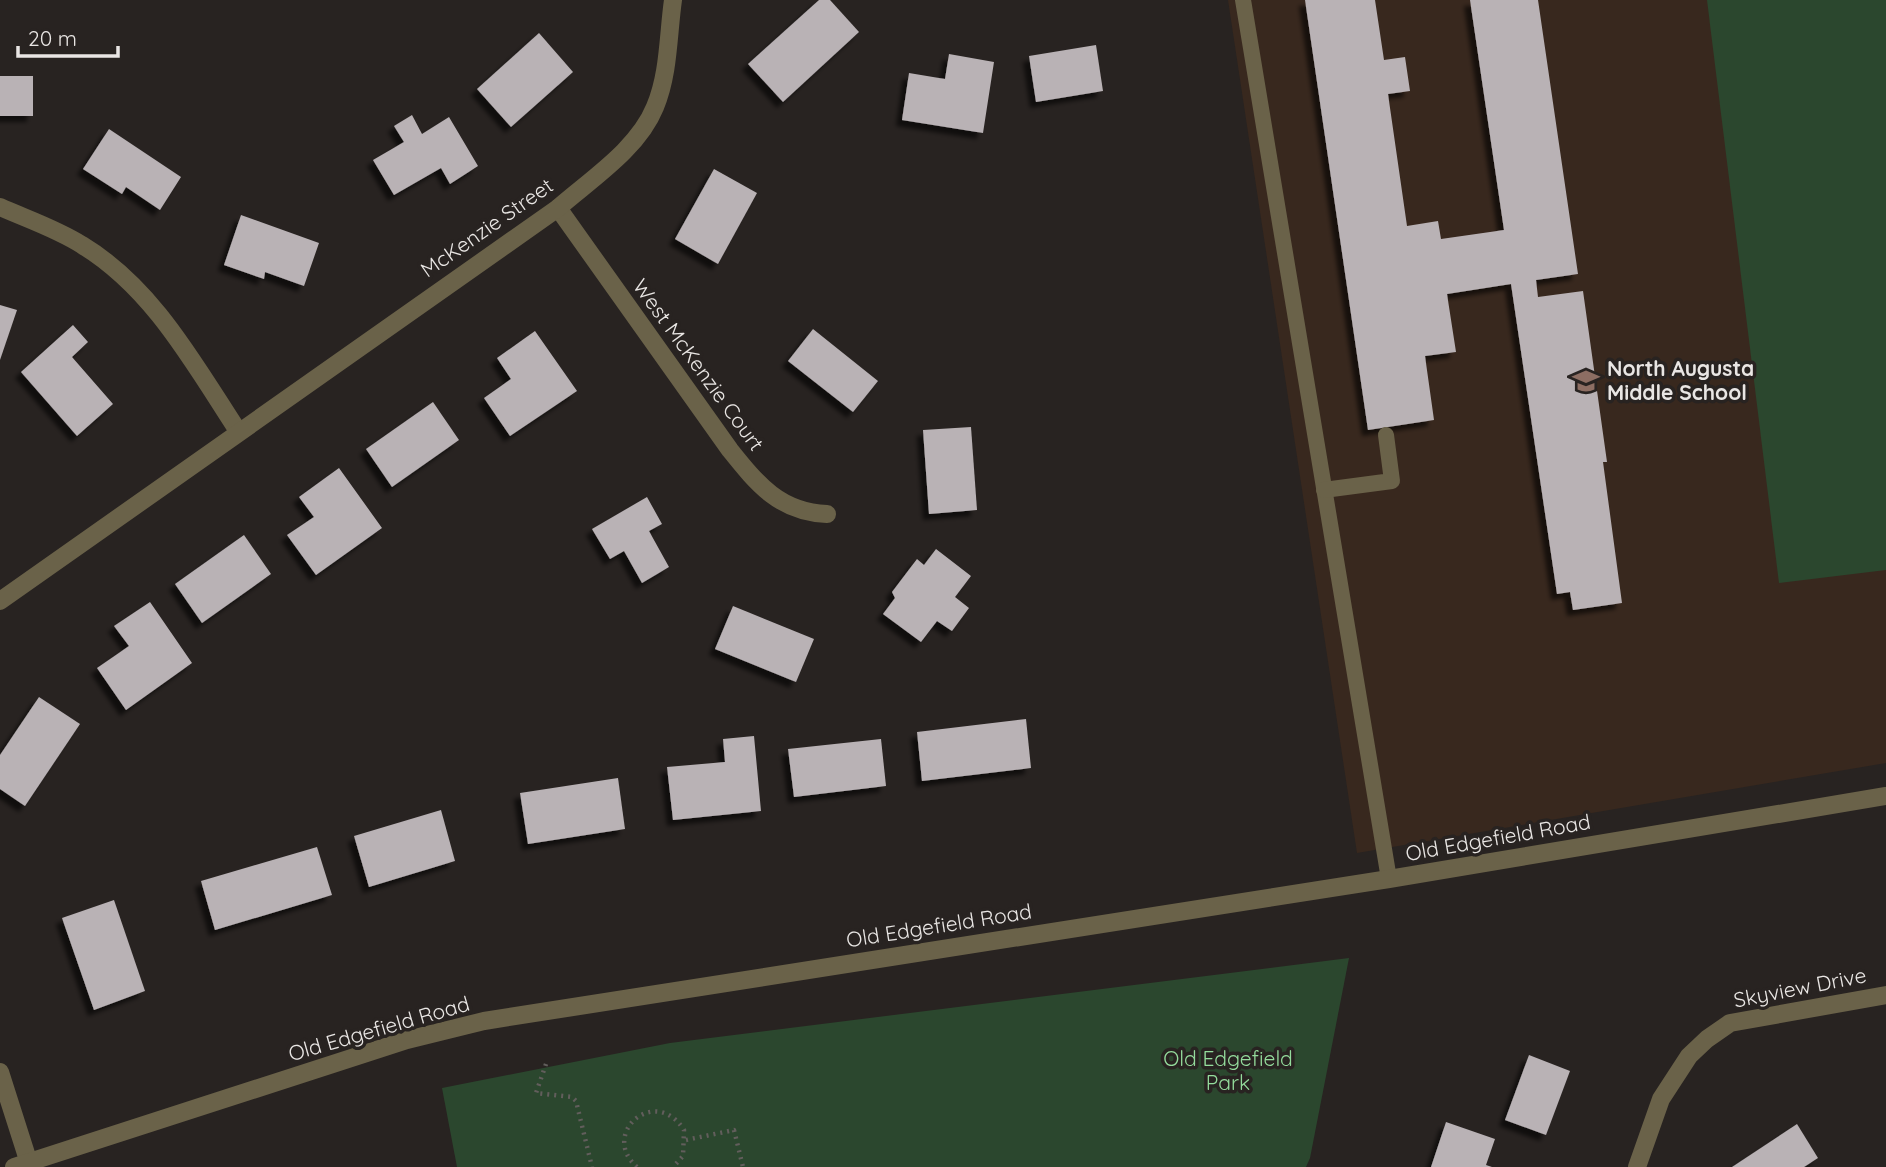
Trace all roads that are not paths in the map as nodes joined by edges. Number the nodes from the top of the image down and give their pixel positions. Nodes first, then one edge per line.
1 (673, 0) edge
2 (1243, 0) edge
3 (0, 207) edge
4 (558, 208) junction
5 (239, 431) junction
6 (1386, 435) dead end
7 (1324, 490) junction
8 (827, 514) dead end
9 (0, 601) edge
10 (1886, 796) edge
11 (1389, 879) junction
12 (1886, 995) edge
13 (0, 1072) edge
14 (22, 1165) edge
15 (1637, 1167) edge

1 - 4 street, McKenzie Street
2 - 7 lane
3 - 5 street
4 - 5 street, McKenzie Street
4 - 8 street, West McKenzie Court
5 - 9 street, McKenzie Street
6 - 7 lane
7 - 11 lane
10 - 11 street, Old Edgefield Road
11 - 14 street, Old Edgefield Road
12 - 15 street, Skyview Drive
13 - 14 street

